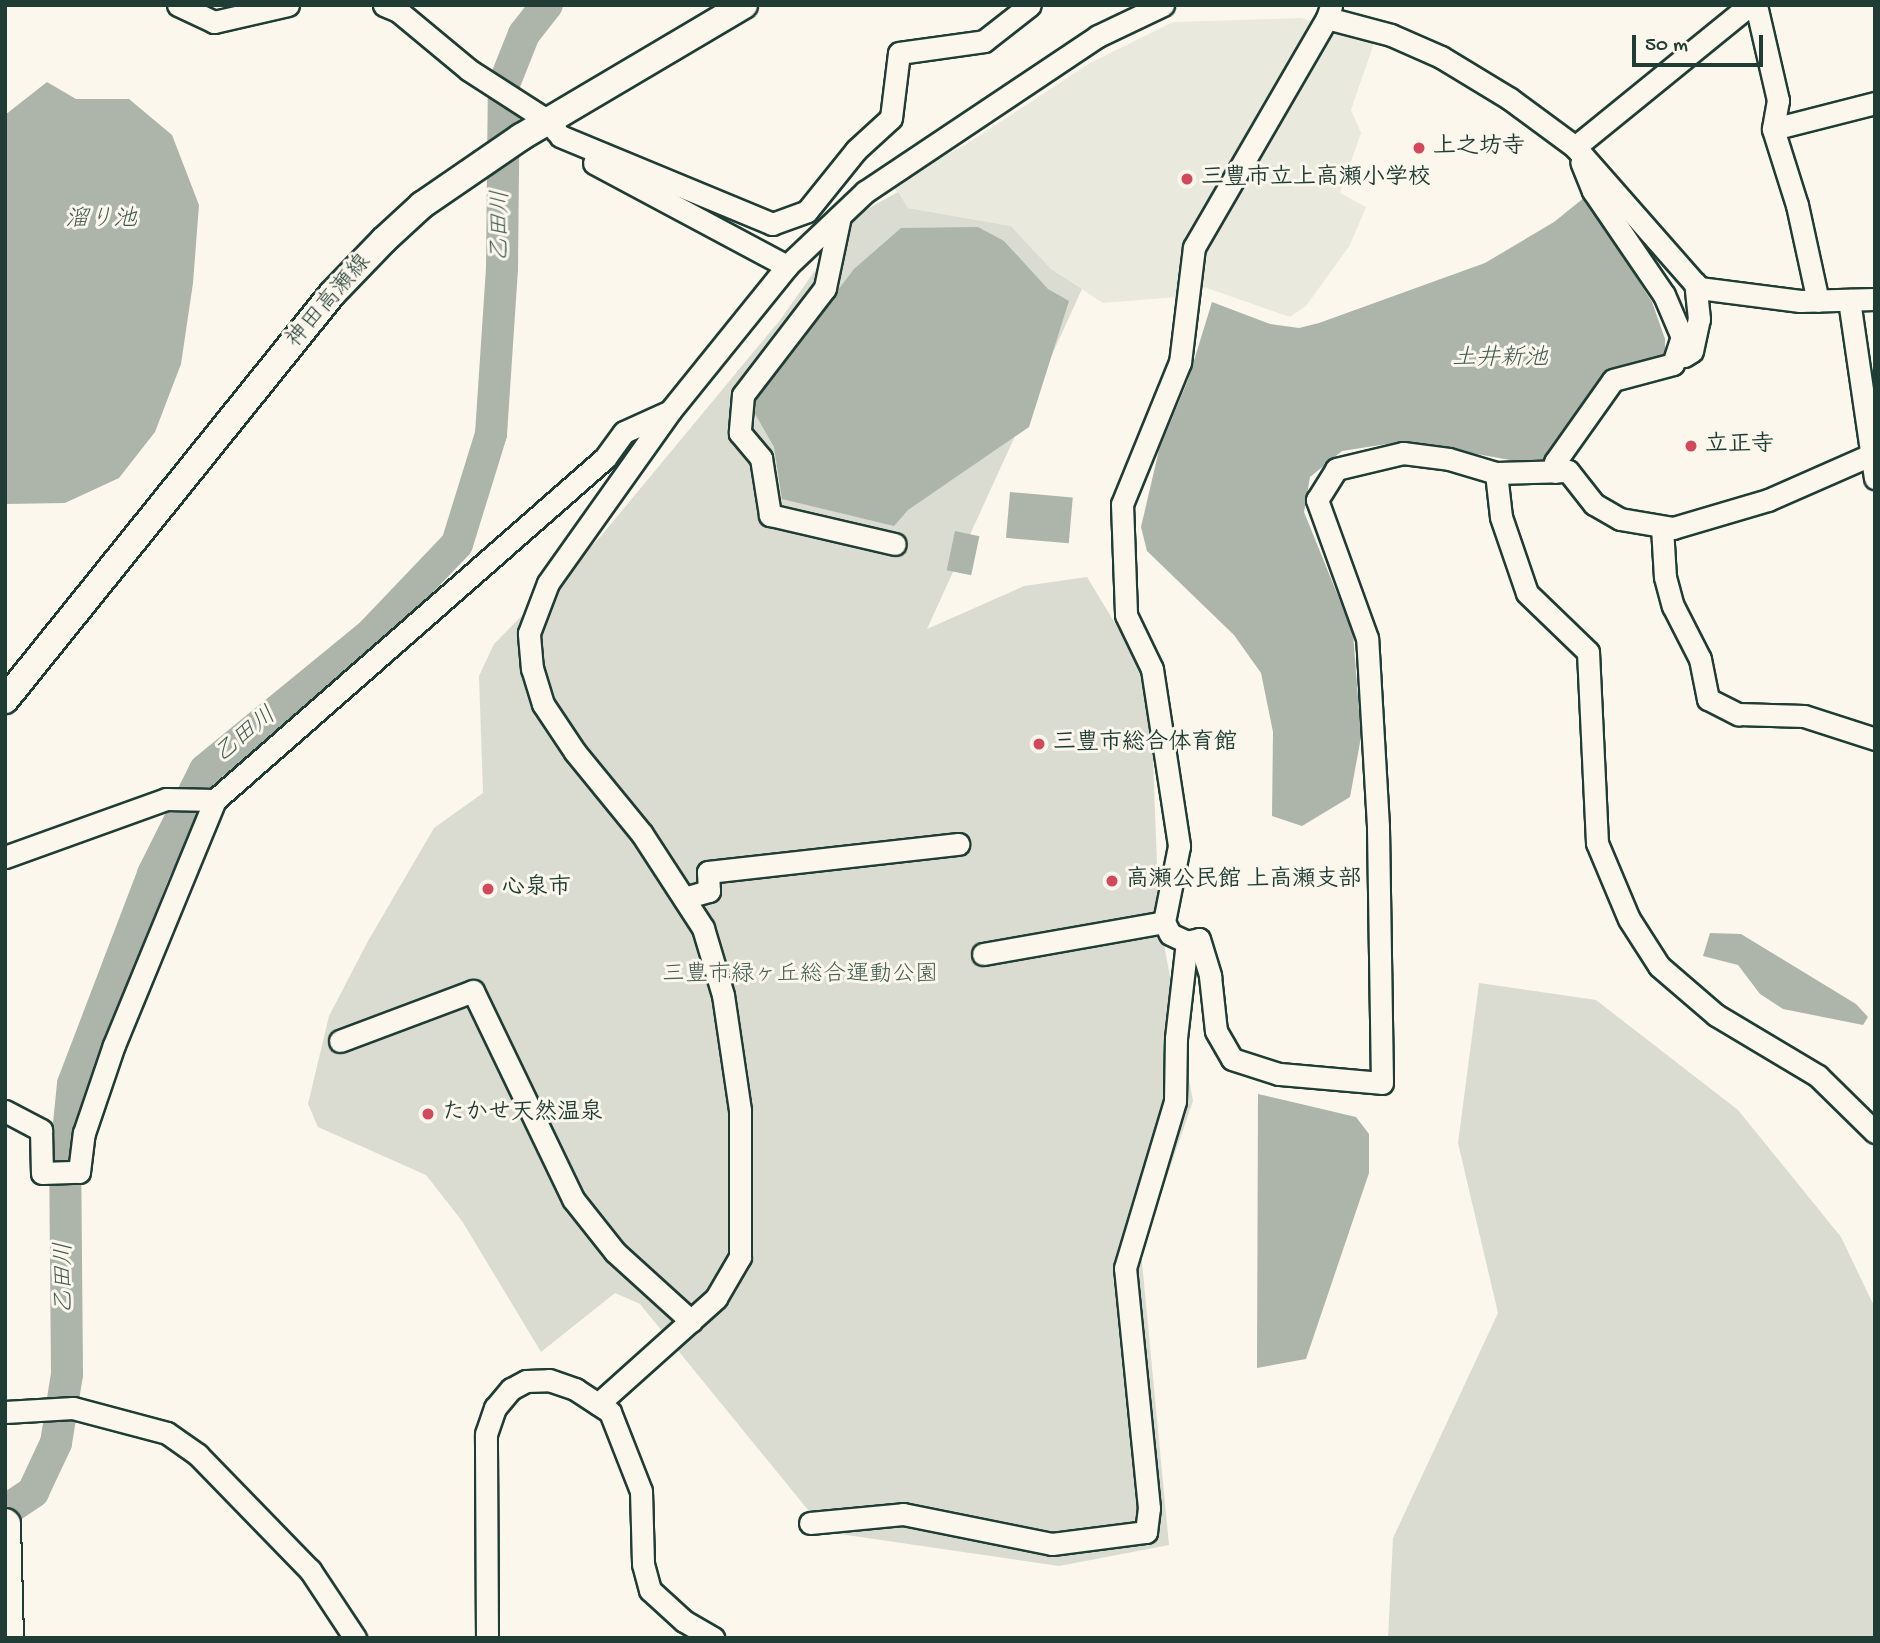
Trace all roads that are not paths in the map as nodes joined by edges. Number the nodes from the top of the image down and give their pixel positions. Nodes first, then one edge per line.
1 (178, 5) edge
2 (288, 5) edge
3 (384, 5) edge
4 (744, 5) edge
5 (1030, 5) edge
6 (1163, 5) edge
7 (1750, 5) edge
8 (1756, 5) edge
9 (1329, 11) edge
10 (1875, 103) edge
11 (554, 128) junction
12 (1773, 130) junction
13 (1575, 147) junction
14 (840, 216) junction
15 (787, 266) junction
16 (1695, 283) junction
17 (1875, 299) edge
18 (1849, 300) junction
19 (1818, 301) junction
20 (1673, 364) junction
21 (671, 410) junction
22 (1868, 456) junction
23 (1496, 472) junction
24 (1555, 472) junction
25 (1875, 478) edge
26 (1662, 527) junction
27 (895, 544) dead end
28 (5, 700) edge
29 (1875, 739) edge
30 (215, 800) junction
31 (958, 844) dead end
32 (5, 857) edge
33 (684, 898) junction
34 (1164, 922) junction
35 (1187, 942) junction
36 (983, 954) dead end
37 (340, 1041) dead end
38 (5, 1111) edge
39 (1875, 1132) edge
40 (691, 1321) junction
41 (598, 1404) junction
42 (5, 1412) edge
43 (810, 1523) dead end
44 (5, 1524) edge
45 (8, 1638) edge
46 (355, 1638) edge
47 (487, 1638) edge
48 (713, 1638) edge

1 - 2 street
3 - 11 street
4 - 11 main road, 神田高瀬線
5 - 11 street
6 - 14 street
7 - 13 street
8 - 12 street
9 - 13 street
9 - 34 street
10 - 12 street
11 - 15 street
11 - 28 main road, 神田高瀬線
12 - 19 street
13 - 16 street
13 - 20 street
14 - 15 street
14 - 27 street
15 - 21 street
16 - 19 street
16 - 20 street
17 - 18 street
18 - 19 street
18 - 22 street
20 - 24 street
21 - 30 street
21 - 33 street
22 - 25 street
22 - 26 street
23 - 24 street
23 - 35 street
23 - 39 street
24 - 26 street
26 - 29 street
30 - 32 street
30 - 38 street
31 - 33 street
33 - 40 street
34 - 35 street
34 - 36 street
35 - 43 street
37 - 40 street
40 - 41 street
41 - 47 street
41 - 48 street
42 - 46 street
44 - 45 highway

